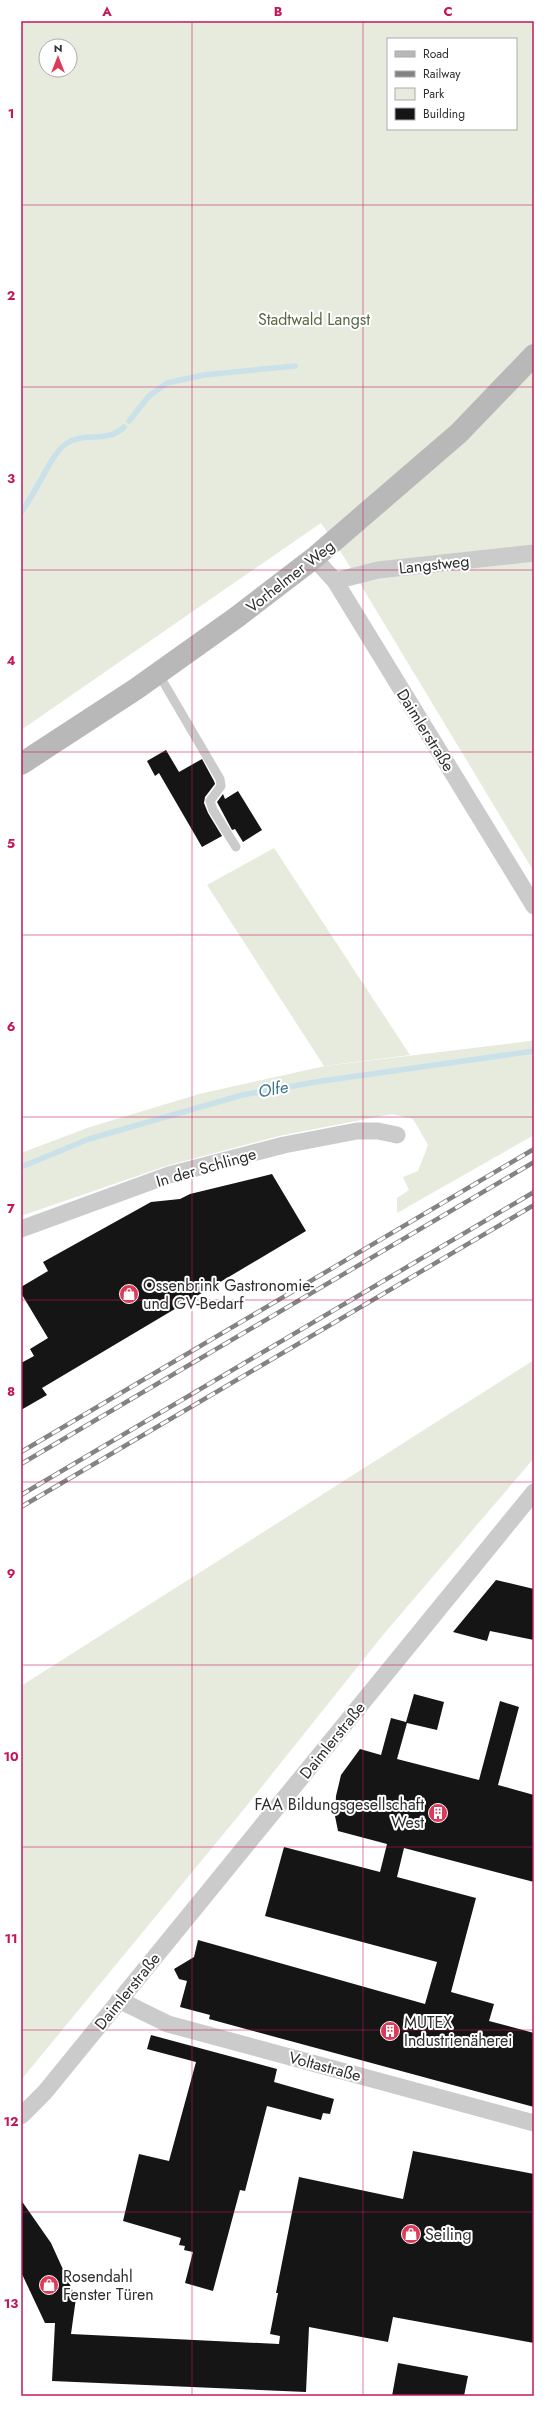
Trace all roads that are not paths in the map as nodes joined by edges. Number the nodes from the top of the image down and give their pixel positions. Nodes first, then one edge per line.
1 (534, 355) edge
2 (534, 553) edge
3 (314, 558) junction
4 (335, 581) junction
5 (158, 674) junction
6 (21, 764) edge
7 (236, 847) dead end
8 (534, 906) edge
9 (397, 1135) dead end
10 (21, 1229) edge
11 (534, 1492) edge
12 (119, 2000) junction
13 (21, 2116) edge
14 (534, 2123) edge

1 - 3 street, Vorhelmer Weg
2 - 4 street, Langstweg
3 - 4 street, Daimlerstraße
3 - 5 street, Vorhelmer Weg
4 - 8 street, Daimlerstraße
5 - 6 street, Vorhelmer Weg
5 - 7 lane
9 - 10 street, In der Schlinge
11 - 12 street, Daimlerstraße
12 - 13 street, Daimlerstraße
12 - 14 street, Voltastraße

